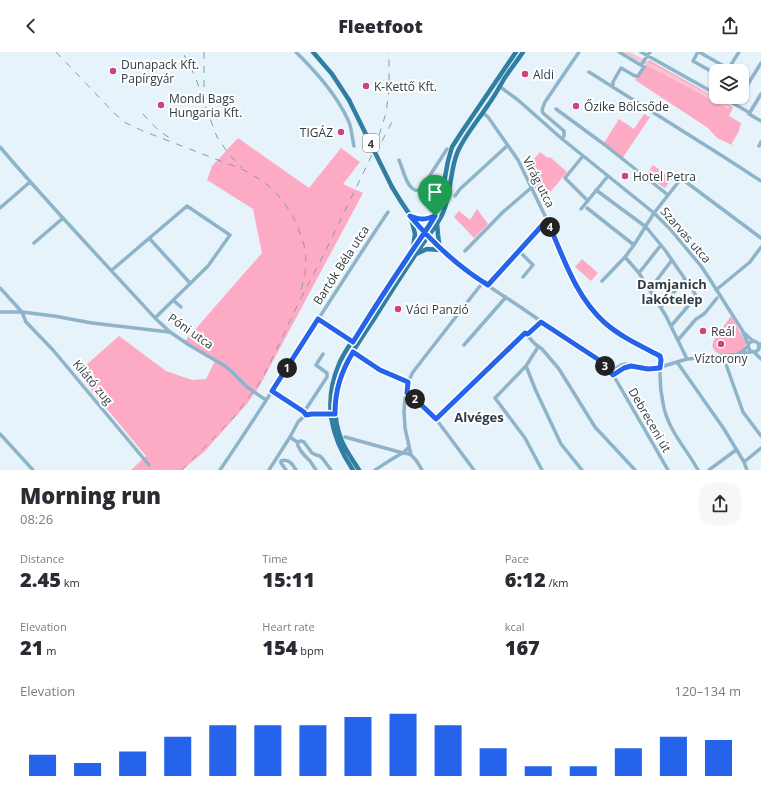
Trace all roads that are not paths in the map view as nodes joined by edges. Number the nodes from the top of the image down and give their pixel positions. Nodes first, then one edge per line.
1 (296, 52) edge
2 (313, 52) edge
3 (516, 52) edge
4 (523, 52) edge
5 (579, 52) edge
6 (619, 52) edge
7 (641, 52) edge
8 (699, 52) edge
9 (738, 52) edge
10 (648, 55) edge
11 (761, 63) edge
12 (718, 64) edge
13 (731, 64) edge
14 (641, 65) junction
15 (709, 70) edge
16 (589, 72) dead end
17 (494, 83) junction
18 (749, 83) edge
19 (500, 87) junction
20 (613, 87) junction
21 (709, 90) edge
22 (761, 94) edge
23 (759, 101) edge
24 (736, 104) edge
25 (556, 109) dead end
26 (483, 113) junction
27 (749, 113) junction
28 (761, 121) edge
29 (561, 138) junction
30 (354, 146) dead end
31 (507, 146) junction
32 (0, 147) edge
33 (447, 148) dead end
34 (583, 156) junction
35 (399, 160) dead end
36 (608, 176) junction
37 (761, 181) edge
38 (30, 182) junction
39 (532, 187) junction
40 (596, 190) junction
41 (425, 191) junction
42 (442, 194) junction
43 (668, 195) junction
44 (455, 196) dead end
45 (588, 201) junction
46 (0, 208) edge
47 (587, 208) dead end
48 (581, 209) dead end
49 (388, 212) dead end
50 (654, 213) junction
51 (410, 216) junction
52 (435, 216) junction
53 (63, 218) junction
54 (547, 220) junction
55 (438, 223) junction
56 (646, 227) junction
57 (424, 233) junction
58 (428, 237) junction
59 (149, 238) junction
60 (761, 238) edge
61 (34, 243) dead end
62 (634, 245) junction
63 (661, 245) junction
64 (761, 246) edge
65 (440, 250) junction
66 (519, 250) junction
67 (465, 251) dead end
68 (413, 253) junction
69 (756, 253) junction
70 (626, 257) junction
71 (761, 257) edge
72 (672, 260) junction
73 (112, 270) junction
74 (639, 273) junction
75 (524, 277) dead end
76 (685, 279) junction
77 (602, 281) dead end
78 (483, 282) junction
79 (190, 283) junction
80 (488, 285) junction
81 (0, 288) edge
82 (650, 289) junction
83 (716, 290) junction
84 (506, 297) junction
85 (717, 298) dead end
86 (173, 300) junction
87 (181, 307) dead end
88 (661, 307) junction
89 (0, 312) edge
90 (22, 312) junction
91 (155, 318) junction
92 (318, 319) junction
93 (540, 321) junction
94 (671, 326) junction
95 (742, 330) junction
96 (170, 332) junction
97 (526, 334) junction
98 (760, 338) edge
99 (678, 340) junction
100 (754, 341) junction
101 (353, 342) junction
102 (464, 345) dead end
103 (748, 345) junction
104 (538, 347) junction
105 (760, 347) edge
106 (353, 352) junction
107 (752, 352) junction
108 (323, 354) dead end
109 (734, 354) junction
110 (723, 356) junction
111 (761, 357) edge
112 (687, 359) junction
113 (677, 362) junction
114 (526, 366) junction
115 (660, 368) junction
116 (612, 373) junction
117 (408, 382) junction
118 (272, 391) junction
119 (407, 393) junction
120 (266, 400) junction
121 (305, 413) junction
122 (333, 414) junction
123 (436, 419) junction
124 (0, 434) edge
125 (761, 436) edge
126 (290, 437) junction
127 (345, 437) dead end
128 (297, 442) junction
129 (409, 446) junction
130 (761, 448) edge
131 (736, 450) junction
132 (403, 453) junction
133 (316, 455) junction
134 (411, 455) junction
135 (277, 458) junction
136 (309, 460) junction
137 (281, 461) junction
138 (744, 462) junction
139 (149, 465) dead end
140 (33, 470) edge
141 (220, 470) edge
142 (269, 470) edge
143 (286, 470) edge
144 (296, 470) edge
145 (316, 470) edge
146 (331, 470) edge
147 (353, 470) edge
148 (359, 470) edge
149 (375, 470) edge
150 (422, 470) edge
151 (474, 470) edge
152 (542, 470) edge
153 (582, 470) edge
154 (635, 470) edge
155 (668, 470) edge
156 (698, 470) edge
157 (709, 470) edge
158 (747, 470) edge

1 - 30 street
2 - 51 main road, Debreceni út / 4, bridge
3 - 17 main road
4 - 19 main road
5 - 29 street, Szarvas utca
6 - 14 street
7 - 10 street
8 - 12 street
8 - 15 street
9 - 13 street
10 - 14 street
10 - 21 street
11 - 18 street
14 - 20 street
16 - 20 street
17 - 19 street, Szarvas utca
17 - 42 main road
19 - 26 main road
19 - 29 street, Szarvas utca
20 - 37 street
22 - 23 street
23 - 27 street
24 - 27 street
25 - 43 street
26 - 31 street, Virág utca
26 - 55 main road
27 - 28 street
29 - 34 street, Szarvas utca
31 - 39 street, Virág utca
31 - 44 street
32 - 38 street, Póni utca
33 - 41 street
34 - 36 street, Szarvas utca
34 - 45 street
35 - 41 street
36 - 40 street
36 - 50 street, Szarvas utca
38 - 46 street
38 - 53 street, Póni utca
39 - 54 street, Virág utca
39 - 67 street
40 - 45 street
40 - 56 street
41 - 42 street
42 - 52 main road
43 - 50 street
43 - 60 street
45 - 48 street
47 - 62 street
49 - 92 street, Bartók Béla utca
50 - 56 street
50 - 83 street, Szarvas utca
51 - 52 main road
51 - 57 main road, Debreceni út / 4
51 - 68 main road, Debreceni út / 4
52 - 57 main road
53 - 61 street
53 - 73 street, Póni utca
54 - 66 street
54 - 115 street, Virág utca
55 - 58 main road
55 - 65 main road
56 - 62 street
56 - 63 street
57 - 58 main road, Debreceni út / 4
57 - 68 main road, 4
58 - 65 street, Debreceni út
58 - 68 main road, 4
59 - 73 street
59 - 79 street
59 - 79 street
62 - 70 street
63 - 72 street
63 - 74 street
64 - 69 street
65 - 68 main road
65 - 78 street, Debreceni út
66 - 75 street
66 - 80 street
68 - 101 main road, 4
68 - 106 main road, 4
69 - 71 street
69 - 83 street
70 - 74 street
70 - 77 street
72 - 76 street
72 - 82 street
73 - 91 street, Póni utca
74 - 82 street
76 - 88 street
76 - 94 street
78 - 80 street, Debreceni út
78 - 117 street
79 - 86 street
80 - 84 street, Debreceni út
81 - 90 street, Kilátó zug
82 - 88 street
83 - 95 street, Szarvas utca
84 - 93 street, Debreceni út
84 - 102 street
85 - 99 street
86 - 87 street
86 - 91 street
88 - 94 street
89 - 90 street
90 - 96 street
90 - 139 street, Kilátó zug
91 - 96 street, Póni utca
92 - 101 street
92 - 118 street, Bartók Béla utca
93 - 97 street
93 - 116 street, Debreceni út
94 - 99 street
95 - 100 street, Szarvas utca
95 - 103 street, Szarvas utca
96 - 120 street, Póni utca
97 - 104 street
97 - 123 street
98 - 100 street
99 - 112 street
100 - 103 street
100 - 105 street
101 - 122 main road, 4
103 - 107 street
103 - 109 street
104 - 114 street
104 - 154 street
105 - 107 street
105 - 111 street
106 - 117 street
106 - 122 main road, 4
107 - 109 street
107 - 111 street
108 - 121 street
109 - 110 street
110 - 112 street
110 - 125 street
112 - 113 street
113 - 115 street
113 - 131 street
114 - 152 street
114 - 153 street
115 - 116 street
115 - 156 street
116 - 155 street, Debreceni út
117 - 119 street
118 - 120 street, Bartók Béla utca
118 - 121 street
119 - 123 street
119 - 129 street
120 - 141 street, Bartók Béla utca
121 - 122 street
121 - 126 street
122 - 147 main road, 4
122 - 148 main road, 4
123 - 151 street
124 - 140 street
126 - 128 street
126 - 135 street
127 - 132 street
128 - 133 street
128 - 136 street
129 - 132 street
129 - 134 street
130 - 138 street
131 - 138 street
131 - 157 street
132 - 134 street
132 - 149 street
133 - 136 street
133 - 146 street
134 - 150 street
135 - 137 street
135 - 142 street
136 - 145 street
137 - 143 street
137 - 144 street
138 - 158 street

